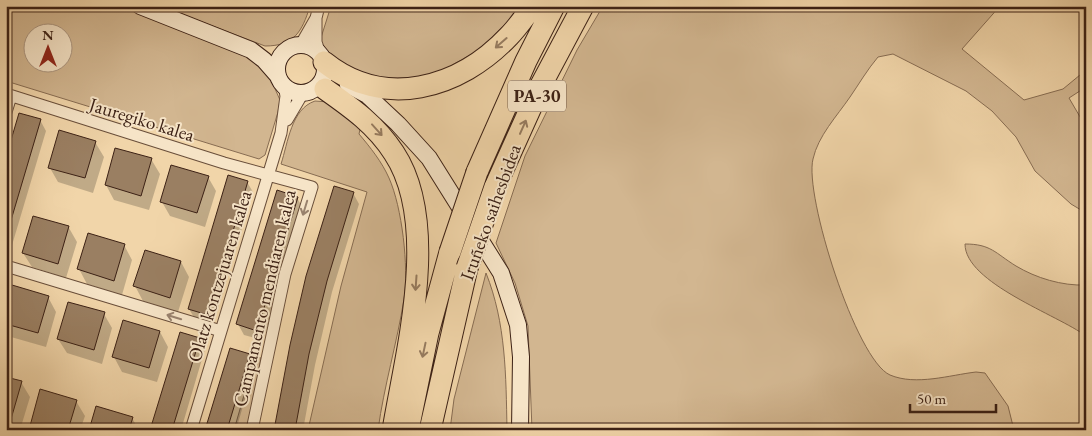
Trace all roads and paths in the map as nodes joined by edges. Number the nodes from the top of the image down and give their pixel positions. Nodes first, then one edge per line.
1 (140, 6) edge
2 (534, 6) edge
3 (554, 6) edge
4 (583, 6) edge
5 (317, 12) edge
6 (300, 46) junction
7 (251, 50) junction
8 (282, 55) junction
9 (319, 77) junction
10 (281, 81) junction
11 (9, 95) edge
12 (6, 112) edge
13 (281, 133) junction
14 (269, 175) junction
15 (6, 266) edge
16 (441, 277) junction
17 (459, 299) junction
18 (221, 331) junction
19 (407, 346) junction
20 (190, 430) edge
21 (252, 430) edge
22 (393, 430) edge
23 (408, 430) edge
24 (430, 430) edge
25 (442, 430) edge
26 (520, 430) edge

1 - 7 street
2 -> 9 highway
3 - 16 highway, Iruñeko saihesbidea / PA-30, bridge
17 -> 4 highway, Iruñeko saihesbidea / PA-30, bridge
5 - 6 street
5 - 9 street
6 - 8 street
6 - 9 street
7 - 8 street
7 - 10 street
8 - 10 street
9 - 10 street
9 - 13 street, Olatz kontzejuaren kalea
9 -> 19 highway
9 - 26 street
10 - 13 street, Olatz kontzejuaren kalea
11 - 12 street
11 - 14 street, Jauregiko kalea
13 - 14 street, Olatz kontzejuaren kalea
14 - 18 street, Olatz kontzejuaren kalea
14 -> 21 street, Campamento mendiaren kalea
18 -> 15 street
16 - 19 highway
16 -> 23 highway, Iruñeko saihesbidea / PA-30
17 - 24 highway, Iruñeko saihesbidea / PA-30
17 - 25 highway
18 - 20 street, Olatz kontzejuaren kalea
19 - 22 highway

